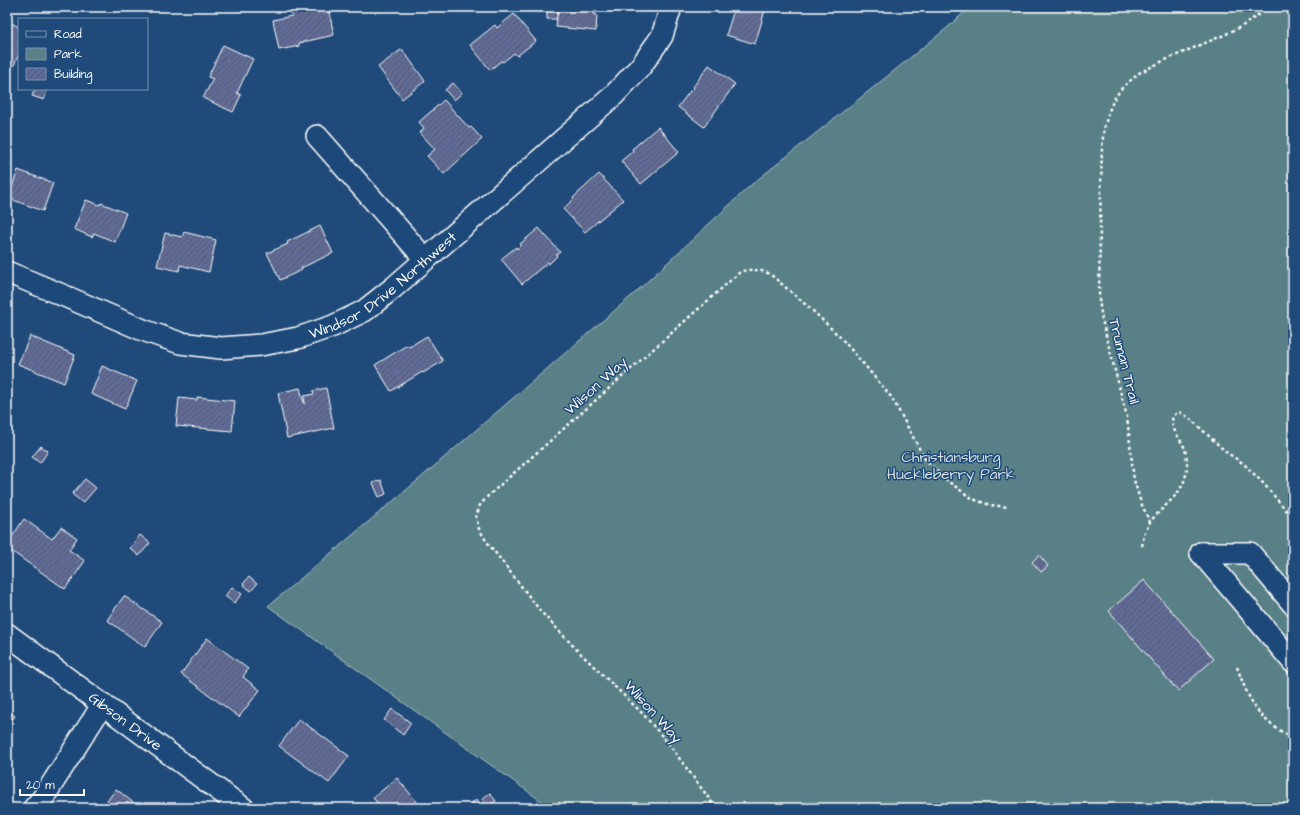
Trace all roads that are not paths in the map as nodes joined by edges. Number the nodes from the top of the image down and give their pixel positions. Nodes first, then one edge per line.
1 (671, 7) edge
2 (316, 136) dead end
3 (425, 259) junction
4 (7, 272) edge
5 (1293, 604) edge
6 (7, 634) edge
7 (1293, 662) edge
8 (103, 704) junction
9 (34, 808) edge
10 (243, 808) edge

1 - 3 street, Windsor Drive Northwest
2 - 3 street
3 - 4 street, Windsor Drive Northwest
5 - 7 street
6 - 8 street, Gibson Drive
8 - 9 street
8 - 10 street, Gibson Drive

